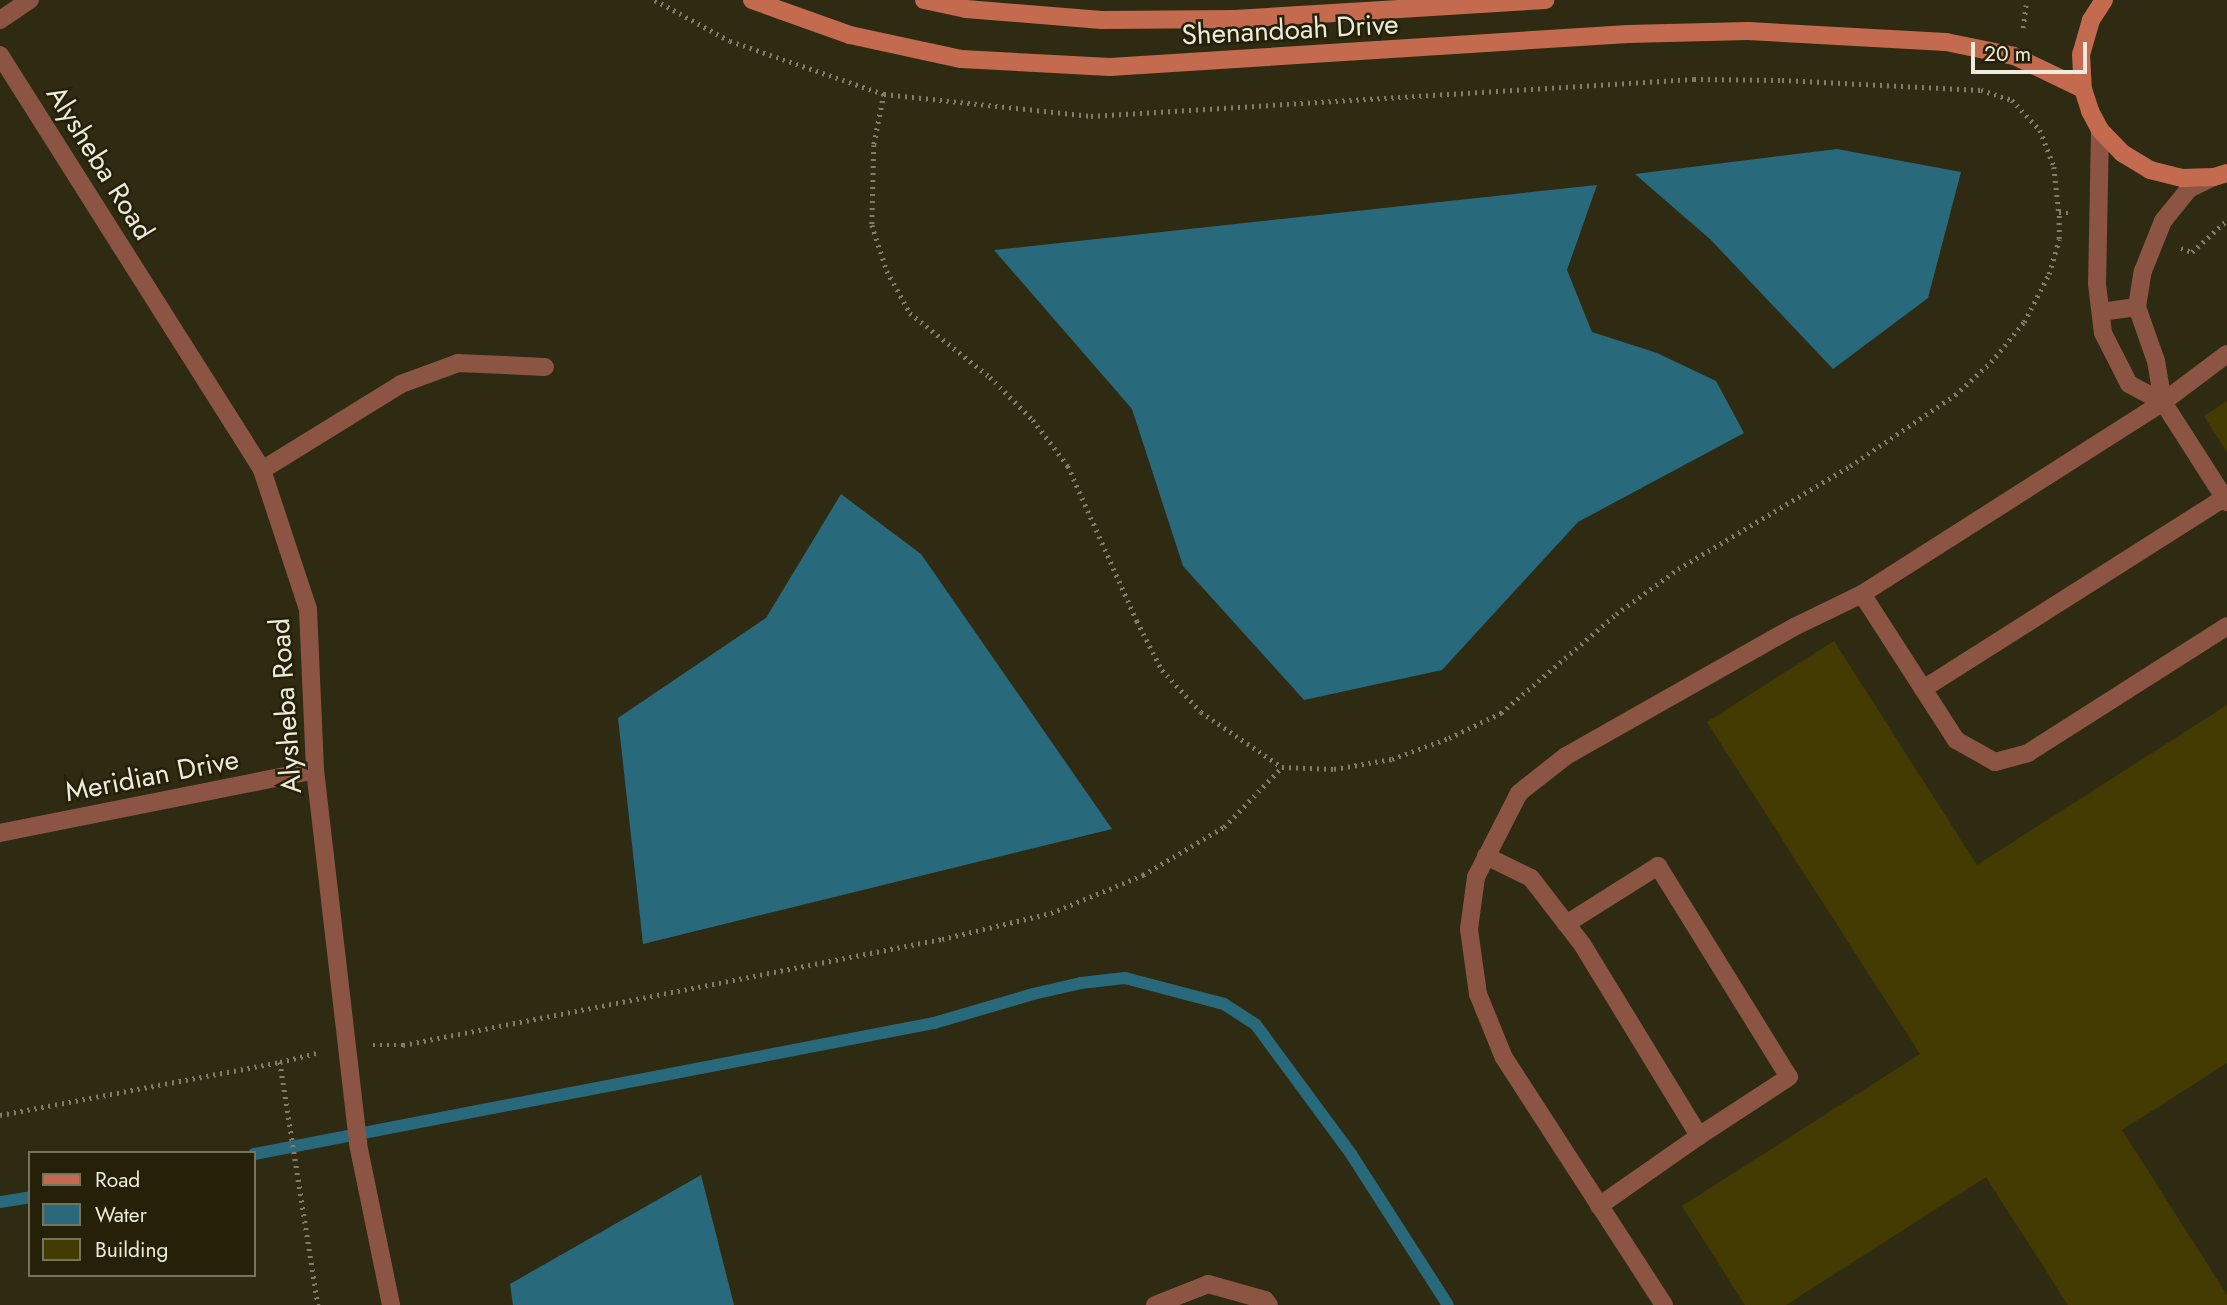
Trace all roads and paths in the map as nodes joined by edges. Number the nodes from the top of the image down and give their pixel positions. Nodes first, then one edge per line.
1 (30, 0) edge
2 (655, 0) edge
3 (752, 0) edge
4 (924, 0) edge
5 (1545, 0) edge
6 (2104, 0) edge
7 (2026, 5) dead end
8 (0, 20) edge
9 (2023, 28) dead end
10 (0, 55) edge
11 (2083, 89) junction
12 (884, 94) junction
13 (2100, 130) junction
14 (2220, 175) edge
15 (2098, 212) junction
16 (2059, 214) junction
17 (2227, 220) edge
18 (2157, 238) junction
19 (2137, 307) junction
20 (2101, 312) junction
21 (2227, 354) edge
22 (545, 367) dead end
23 (2163, 402) junction
24 (262, 470) junction
25 (2226, 500) edge
26 (1862, 594) junction
27 (2227, 626) edge
28 (1923, 689) junction
29 (1282, 767) junction
30 (315, 770) junction
31 (0, 833) edge
32 (1486, 856) junction
33 (1566, 924) junction
34 (347, 1044) junction
35 (280, 1062) junction
36 (0, 1115) edge
37 (1699, 1136) junction
38 (1599, 1206) junction
39 (318, 1305) edge
40 (391, 1305) edge
41 (1156, 1305) edge
42 (1269, 1305) edge
43 (1664, 1305) edge

1 - 8 street
2 - 12 path
3 - 11 street, Shenandoah Drive
4 - 5 street, Shenandoah Drive
6 - 11 street
7 - 9 path
10 - 24 street, Alysheba Road
11 - 13 street
12 - 16 path
12 - 29 path
13 - 14 street
13 - 15 street
14 - 18 street
15 - 16 path
15 - 20 street
16 - 29 path
17 - 18 path
18 - 19 street
19 - 20 street
19 - 23 street
20 - 23 street
21 - 23 street
22 - 24 street
23 - 25 street
23 - 26 street
24 - 30 street, Alysheba Road
25 - 28 street
26 - 28 street
26 - 32 street
27 - 28 street
29 - 34 path
30 - 31 street, Meridian Drive
30 - 34 street, Alysheba Road
32 - 33 street
32 - 38 street
33 - 37 street
33 - 37 street
34 - 35 path
34 - 40 street, Alysheba Road
35 - 36 path
35 - 39 path
37 - 38 street
38 - 43 street
41 - 42 street

